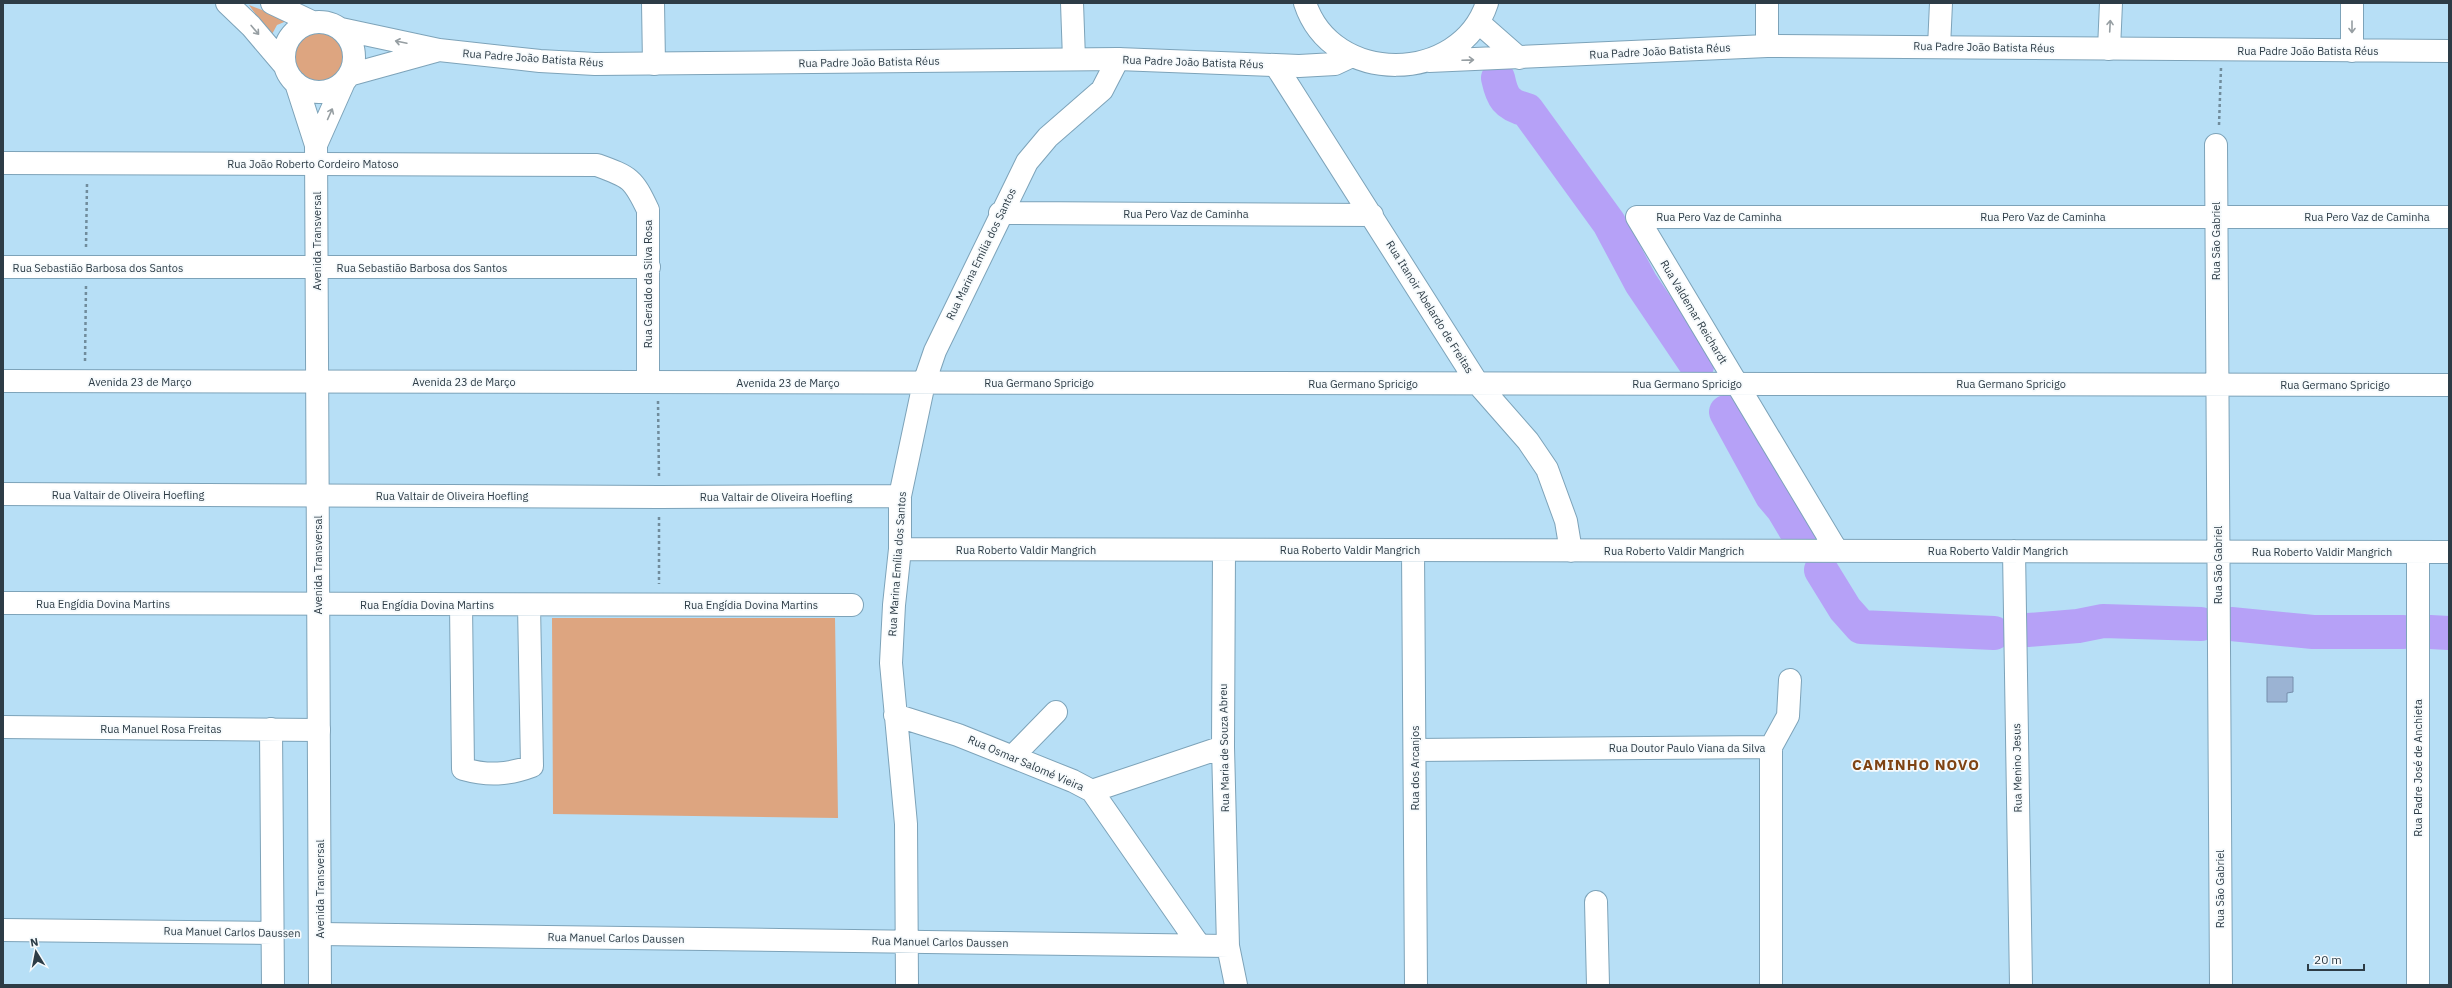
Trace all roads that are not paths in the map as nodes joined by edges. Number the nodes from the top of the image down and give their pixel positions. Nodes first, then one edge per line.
1 (227, 3) edge
2 (272, 3) edge
3 (653, 3) edge
4 (1072, 3) edge
5 (1305, 3) edge
6 (1487, 3) edge
7 (1767, 3) edge
8 (1942, 3) edge
9 (2111, 3) edge
10 (2352, 3) edge
11 (312, 22) junction
12 (1478, 22) junction
13 (341, 29) junction
14 (1322, 32) junction
15 (1766, 46) junction
16 (1939, 47) junction
17 (2109, 49) junction
18 (439, 50) junction
19 (2352, 51) junction
20 (2449, 51) edge
21 (1352, 56) junction
22 (1519, 58) junction
23 (1074, 59) junction
24 (1118, 59) junction
25 (1429, 61) junction
26 (654, 64) junction
27 (1276, 66) junction
28 (1300, 66) junction
29 (290, 75) junction
30 (346, 79) junction
31 (2216, 146) road end
32 (316, 154) junction
33 (3, 163) edge
34 (621, 174) joint
35 (1000, 213) junction
36 (1372, 215) junction
37 (1637, 217) joint
38 (2216, 217) junction
39 (2449, 217) edge
40 (649, 267) junction
41 (3, 268) edge
42 (317, 268) junction
43 (3, 381) edge
44 (317, 382) junction
45 (648, 382) junction
46 (924, 383) junction
47 (1478, 384) junction
48 (1737, 384) junction
49 (2217, 385) junction
50 (2449, 385) edge
51 (3, 494) edge
52 (318, 495) junction
53 (900, 496) junction
54 (900, 549) junction
55 (1224, 550) junction
56 (1413, 550) junction
57 (1571, 551) junction
58 (1837, 551) junction
59 (2014, 551) junction
60 (2218, 552) junction
61 (2418, 552) junction
62 (2449, 552) edge
63 (3, 603) edge
64 (318, 604) junction
65 (461, 605) junction
66 (530, 605) junction
67 (852, 605) dead end
68 (1790, 680) dead end
69 (1056, 712) dead end
70 (895, 715) junction
71 (3, 728) edge
72 (271, 730) junction
73 (319, 730) junction
74 (1770, 746) junction
75 (1223, 747) junction
76 (1415, 750) junction
77 (1013, 756) junction
78 (1092, 791) junction
79 (1596, 902) dead end
80 (3, 930) edge
81 (273, 933) junction
82 (320, 934) junction
83 (908, 941) junction
84 (1199, 945) junction
85 (1228, 946) junction
86 (273, 985) edge
87 (320, 985) edge
88 (907, 985) edge
89 (1236, 985) edge
90 (1416, 985) edge
91 (1598, 985) edge
92 (1772, 985) edge
93 (2021, 985) edge
94 (2221, 985) edge
95 (2418, 985) edge

1 -> 29 street
2 - 11 street
3 - 26 street
4 - 23 street
5 - 14 street
6 - 12 street
7 - 15 street
8 - 16 street
17 -> 9 street
10 -> 19 street
11 - 13 street
11 - 29 street
12 - 22 street
12 - 25 street
18 -> 13 street, Rua Padre João Batista Réus
13 - 30 street
14 - 21 street
14 - 28 street
15 - 16 street, Rua Padre João Batista Réus
15 - 22 street, Rua Padre João Batista Réus
16 - 17 street, Rua Padre João Batista Réus
17 - 19 street, Rua Padre João Batista Réus
18 - 26 street, Rua Padre João Batista Réus
18 - 30 street, Rua Padre João Batista Réus
19 - 20 street, Rua Padre João Batista Réus
21 - 25 street
21 - 28 street, Rua Padre João Batista Réus
25 -> 22 street, Rua Padre João Batista Réus
23 - 24 street, Rua Padre João Batista Réus
23 - 26 street, Rua Padre João Batista Réus
24 - 27 street, Rua Padre João Batista Réus
24 - 35 street, Rua Marina Emília dos Santos
27 - 28 street, Rua Padre João Batista Réus
27 - 36 street, Rua Itanoir Abelardo de Freitas
29 - 30 street
29 - 32 street, Avenida Transversal
32 -> 30 street, Avenida Transversal
31 - 38 street, Rua São Gabriel
32 - 33 street, Rua João Roberto Cordeiro Matoso
32 - 34 street, Rua João Roberto Cordeiro Matoso
32 - 42 street, Avenida Transversal
34 - 40 street, Rua Geraldo da Silva Rosa
35 - 36 street, Rua Pero Vaz de Caminha
35 - 46 street, Rua Marina Emília dos Santos
36 - 47 street, Rua Itanoir Abelardo de Freitas
37 - 38 street, Rua Pero Vaz de Caminha
37 - 48 street, Rua Valdemar Reichardt
38 - 39 street, Rua Pero Vaz de Caminha
38 - 49 street, Rua São Gabriel
40 - 42 street, Rua Sebastião Barbosa dos Santos
40 - 45 street, Rua Geraldo da Silva Rosa
41 - 42 street, Rua Sebastião Barbosa dos Santos
42 - 44 street, Avenida Transversal
43 - 44 street, Avenida 23 de Março
44 - 45 street, Avenida 23 de Março
44 - 52 street, Avenida Transversal
45 - 46 street, Avenida 23 de Março
46 - 47 street, Rua Germano Spricigo
46 - 53 street, Rua Marina Emília dos Santos
47 - 48 street, Rua Germano Spricigo
47 - 57 street, Rua Itanoir Abelardo de Freitas
48 - 49 street, Rua Germano Spricigo
48 - 58 street, Rua Valdemar Reichardt
49 - 50 street, Rua Germano Spricigo
49 - 60 street, Rua São Gabriel
51 - 52 street, Rua Valtair de Oliveira Hoefling
52 - 53 street, Rua Valtair de Oliveira Hoefling
52 - 64 street, Avenida Transversal
53 - 54 street, Rua Marina Emília dos Santos
54 - 55 street, Rua Roberto Valdir Mangrich
54 - 70 street, Rua Marina Emília dos Santos
55 - 56 street, Rua Roberto Valdir Mangrich
55 - 75 street, Rua Maria de Souza Abreu
56 - 57 street, Rua Roberto Valdir Mangrich
56 - 76 street, Rua dos Arcanjos
57 - 58 street, Rua Roberto Valdir Mangrich
58 - 59 street, Rua Roberto Valdir Mangrich
59 - 60 street, Rua Roberto Valdir Mangrich
59 - 93 street, Rua Menino Jesus
60 - 61 street, Rua Roberto Valdir Mangrich
60 - 94 street, Rua São Gabriel
61 - 62 street, Rua Roberto Valdir Mangrich
61 - 95 street, Rua Padre José de Anchieta
63 - 64 street, Rua Engídia Dovina Martins
64 - 65 street, Rua Engídia Dovina Martins
64 - 73 street, Avenida Transversal
65 - 66 street, Rua Engídia Dovina Martins
65 - 66 street
66 - 67 street, Rua Engídia Dovina Martins
68 - 74 street
69 - 77 street
70 - 77 street, Rua Osmar Salomé Vieira
70 - 83 street, Rua Marina Emília dos Santos
71 - 72 street, Rua Manuel Rosa Freitas
72 - 73 street, Rua Manuel Rosa Freitas
72 - 81 street
73 - 82 street, Avenida Transversal
74 - 76 street, Rua Doutor Paulo Viana da Silva
74 - 92 street, Rua Doutor Paulo Viana da Silva
75 - 78 street
75 - 85 street, Rua Maria de Souza Abreu
76 - 90 street, Rua dos Arcanjos
77 - 78 street, Rua Osmar Salomé Vieira
78 - 84 street, Rua Osmar Salomé Vieira
79 - 91 street
80 - 81 street, Rua Manuel Carlos Daussen
81 - 86 street
82 - 83 street, Rua Manuel Carlos Daussen
82 - 87 street, Avenida Transversal
83 - 84 street, Rua Manuel Carlos Daussen
83 - 88 street, Rua Marina Emília dos Santos
84 - 85 street, Rua Manuel Carlos Daussen
85 - 89 street

